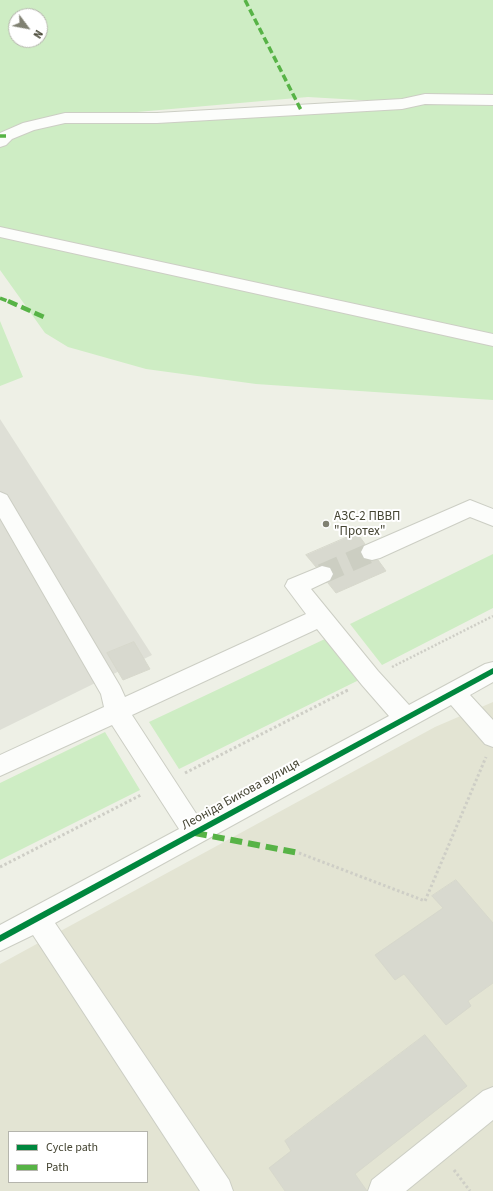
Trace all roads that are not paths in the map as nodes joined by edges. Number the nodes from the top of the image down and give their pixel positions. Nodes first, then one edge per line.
1 (493, 100) edge
2 (0, 142) edge
3 (0, 232) edge
4 (493, 340) edge
5 (0, 500) edge
6 (493, 518) edge
7 (372, 552) tunnel mouth
8 (322, 574) tunnel mouth
9 (320, 617) junction
10 (493, 671) edge
11 (454, 692) junction
12 (117, 712) junction
13 (406, 718) junction
14 (490, 746) edge
15 (0, 766) edge
16 (195, 833) junction
17 (37, 919) junction
18 (0, 939) edge
19 (493, 1101) edge
20 (218, 1191) edge
21 (383, 1191) edge

1 - 2 street
3 - 4 street
5 - 12 street
6 - 7 street
8 - 9 street
9 - 12 street
9 - 13 street
10 - 11 street, Леоніда Бикова вулиця
11 - 13 street, Леоніда Бикова вулиця
11 - 14 street
12 - 15 street
12 - 16 street
13 - 16 street, Леоніда Бикова вулиця
16 - 17 street, Леоніда Бикова вулиця
17 - 18 street, Леоніда Бикова вулиця
17 - 20 street
19 - 21 street

